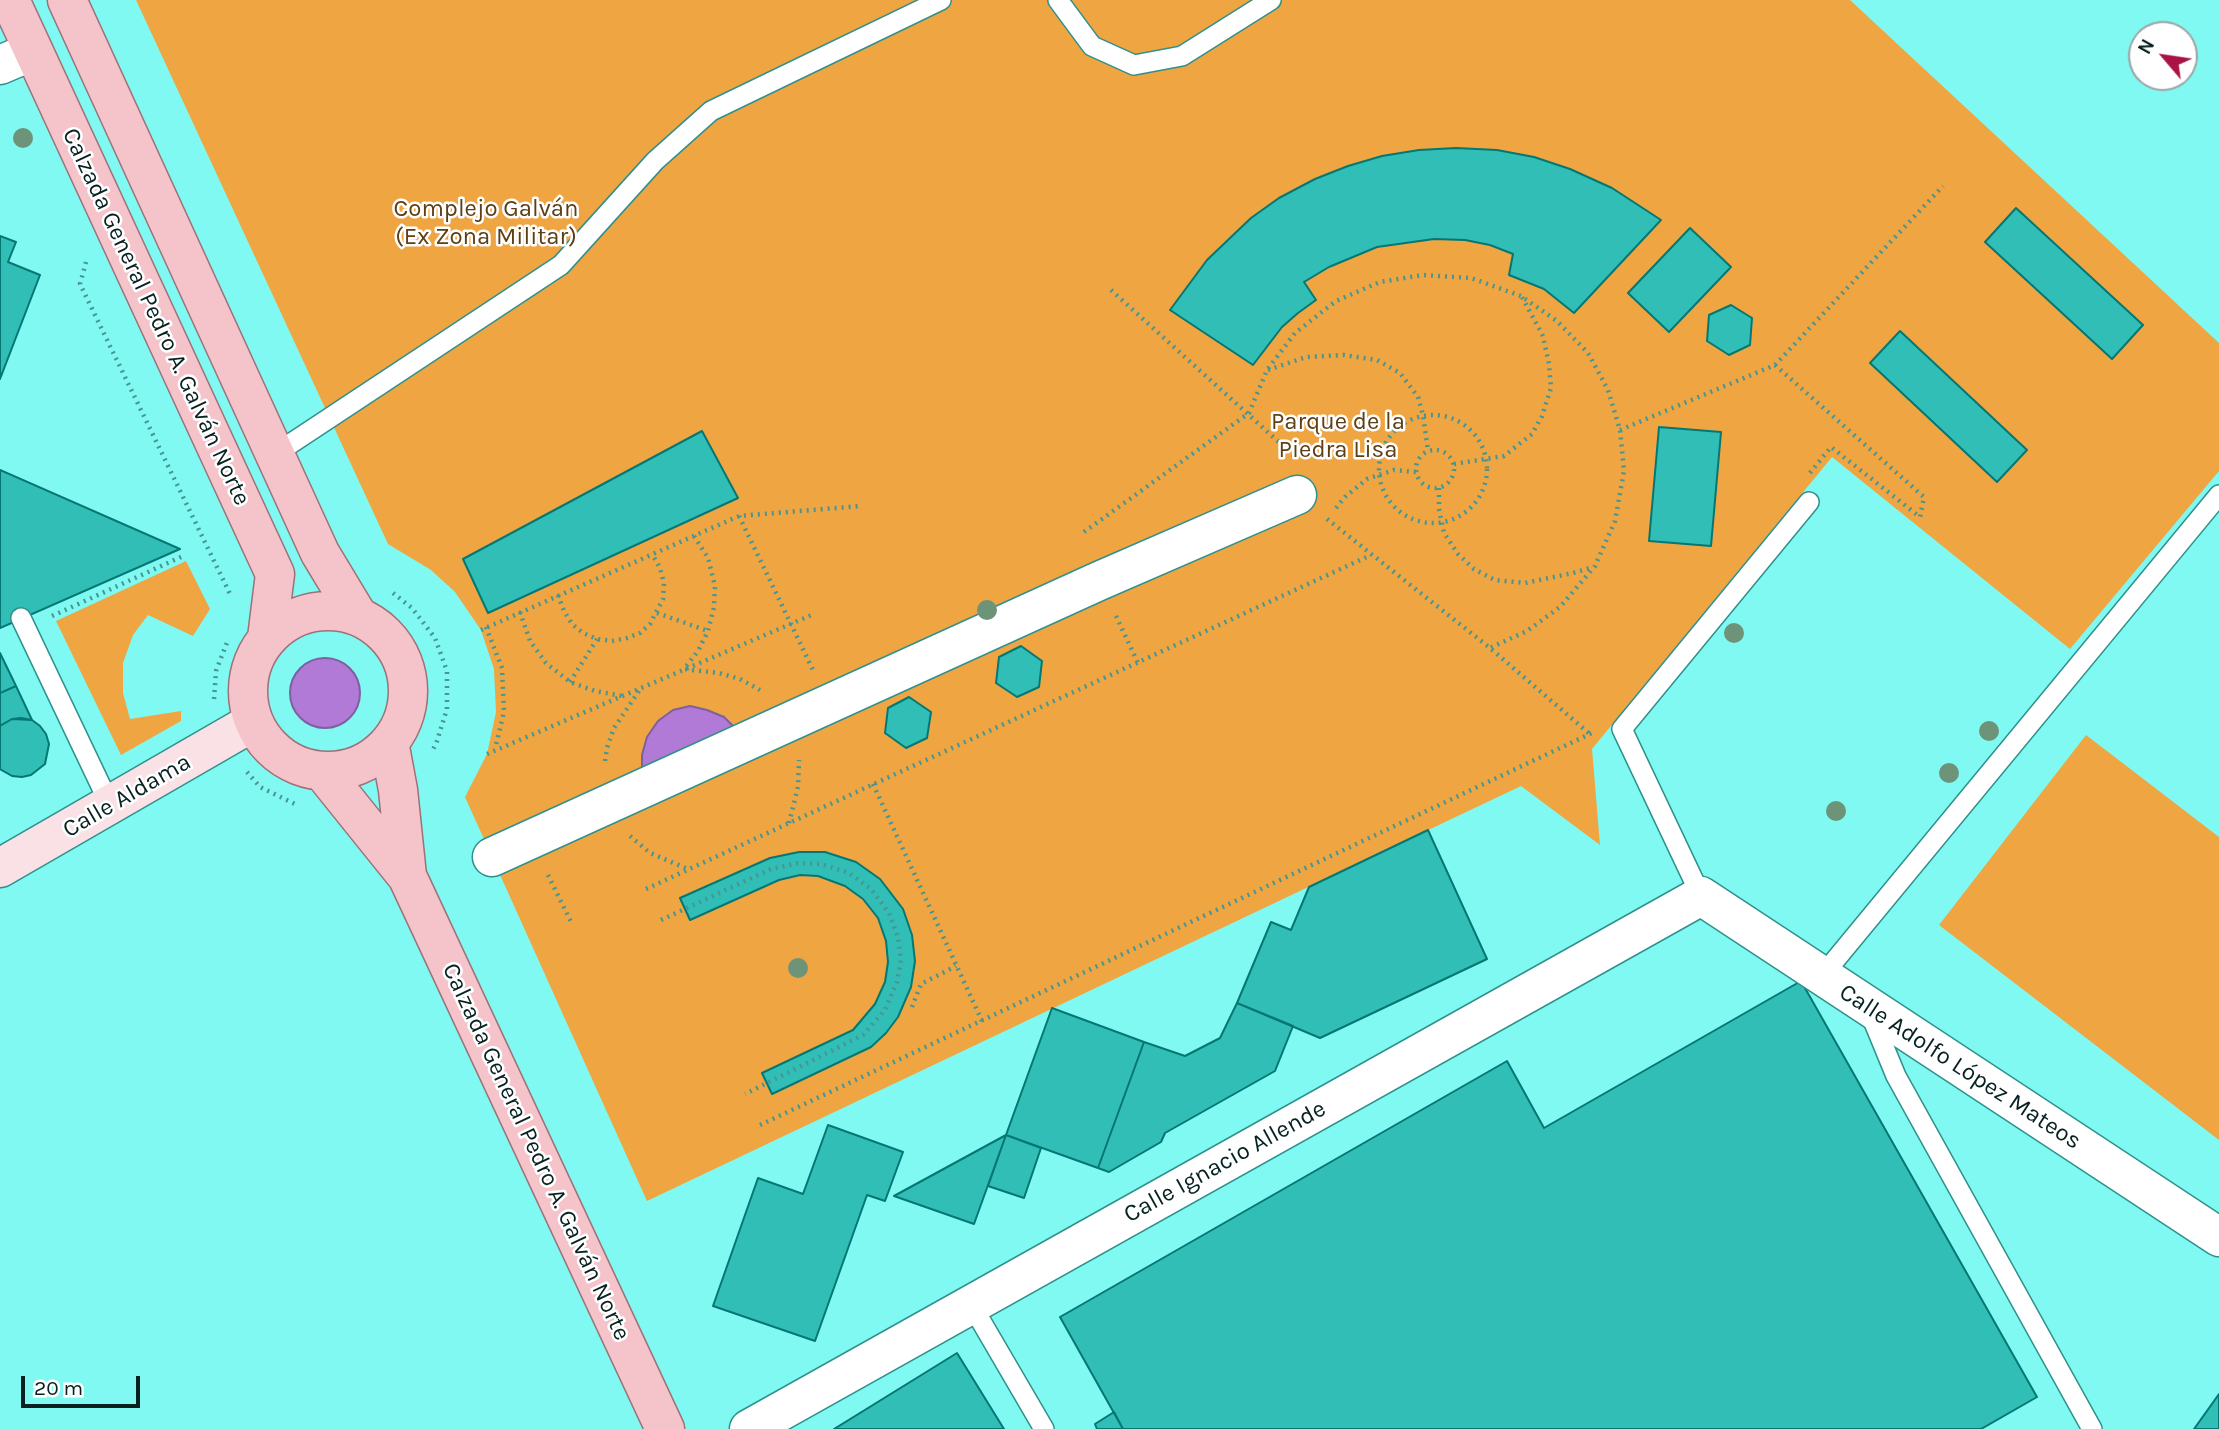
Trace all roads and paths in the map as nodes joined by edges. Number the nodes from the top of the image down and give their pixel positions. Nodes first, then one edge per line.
1 (10, 0) edge
2 (67, 0) edge
3 (941, 0) edge
4 (1058, 0) edge
5 (1271, 0) edge
6 (16, 58) edge
7 (1942, 186) dead end
8 (89, 253) dead end
9 (1111, 290) dead end
10 (1521, 296) junction
11 (1268, 370) junction
12 (1249, 413) junction
13 (1423, 415) junction
14 (1620, 430) junction
15 (1428, 451) junction
16 (275, 454) junction
17 (1486, 459) junction
18 (1454, 464) junction
19 (1416, 472) junction
20 (1380, 475) junction
21 (1439, 488) junction
22 (1297, 495) junction
23 (2219, 495) edge
24 (1809, 502) dead end
25 (861, 506) dead end
26 (739, 516) junction
27 (1328, 519) junction
28 (1442, 521) junction
29 (1084, 532) dead end
30 (694, 536) junction
31 (652, 554) junction
32 (1371, 555) junction
33 (183, 556) dead end
34 (1595, 566) junction
35 (1099, 582) junction
36 (558, 596) junction
37 (236, 605) dead end
38 (520, 612) junction
39 (657, 613) junction
40 (814, 614) dead end
41 (358, 616) junction
42 (24, 623) joint
43 (790, 624) junction
44 (708, 631) junction
45 (249, 636) junction
46 (597, 639) junction
47 (1490, 648) junction
48 (1138, 663) junction
49 (684, 669) junction
50 (570, 682) junction
51 (622, 696) junction
52 (830, 705) junction
53 (1622, 729) junction
54 (238, 731) junction
55 (1590, 735) junction
56 (390, 747) junction
57 (495, 750) junction
58 (487, 754) dead end
59 (323, 772) junction
60 (873, 784) junction
61 (110, 805) junction
62 (304, 806) dead end
63 (530, 840) junction
64 (492, 857) dead end
65 (0, 868) edge
66 (407, 876) junction
67 (646, 889) dead end
68 (1701, 897) junction
69 (661, 920) dead end
70 (572, 924) dead end
71 (956, 966) junction
72 (1822, 976) junction
73 (1867, 1006) junction
74 (912, 1007) dead end
75 (982, 1021) junction
76 (745, 1094) dead end
77 (760, 1125) dead end
78 (2219, 1237) edge
79 (971, 1304) junction
80 (665, 1429) edge
81 (749, 1429) edge
82 (1044, 1429) edge
83 (2092, 1429) edge

1 - 6 main road, Calzada General Pedro A. Galván Norte
2 - 16 main road, Calzada General Pedro A. Galván Norte
3 - 16 lane
4 - 5 lane
6 - 45 main road, Calzada General Pedro A. Galván Norte
7 - 14 path
8 - 37 path
9 - 12 path
10 - 11 path
10 - 14 path
10 - 17 path
11 - 12 path
11 - 13 path
12 - 22 path
12 - 29 path
13 - 15 path
13 - 17 path
13 - 20 path
14 - 34 path
15 - 18 path
15 - 19 path
16 - 41 main road, Calzada General Pedro A. Galván Norte
17 - 18 path
17 - 28 path
18 - 21 path
19 - 20 path
19 - 21 path
20 - 27 path
20 - 28 path
21 - 28 path
22 - 27 path
22 - 35 street
23 - 72 lane
24 - 53 lane
25 - 26 path
26 - 30 path
26 - 43 path
27 - 32 path
28 - 34 path
30 - 31 path
30 - 44 path
31 - 36 path
31 - 39 path
32 - 47 path
32 - 48 path
33 - 42 path
34 - 47 path
35 - 48 path
35 - 52 street
36 - 38 path
36 - 46 path
38 - 50 path
38 - 57 path
39 - 44 path
39 - 46 path
40 - 43 path
41 - 45 main road, Calzada General Pedro A. Galván Norte
41 - 56 main road, Calzada General Pedro A. Galván Norte
42 - 61 lane
43 - 49 path
43 - 52 path
44 - 49 path
45 - 54 main road, Calzada General Pedro A. Galván Norte
45 - 54 path
46 - 50 path
47 - 55 path
48 - 60 path
49 - 51 path
50 - 51 path
51 - 57 path
52 - 63 street
53 - 55 path
53 - 68 lane
54 - 59 main road, Calzada General Pedro A. Galván Norte
54 - 61 street, Calle Aldama
54 - 62 path
55 - 75 path
56 - 59 main road, Calzada General Pedro A. Galván Norte
56 - 66 main road, Calzada General Pedro A. Galván Norte
57 - 58 path
59 - 66 main road, Calzada General Pedro A. Galván Norte
60 - 67 path
60 - 71 path
61 - 65 street, Calle Aldama
63 - 64 street
63 - 70 path
66 - 80 main road, Calzada General Pedro A. Galván Norte
68 - 72 street, Calle Adolfo López Mateos
68 - 79 street, Calle Ignacio Allende
69 - 76 path
71 - 74 path
71 - 75 path
72 - 73 street, Calle Adolfo López Mateos
73 - 78 street, Calle Adolfo López Mateos
73 - 83 lane
75 - 77 path
79 - 81 street, Calle Ignacio Allende
79 - 82 lane

